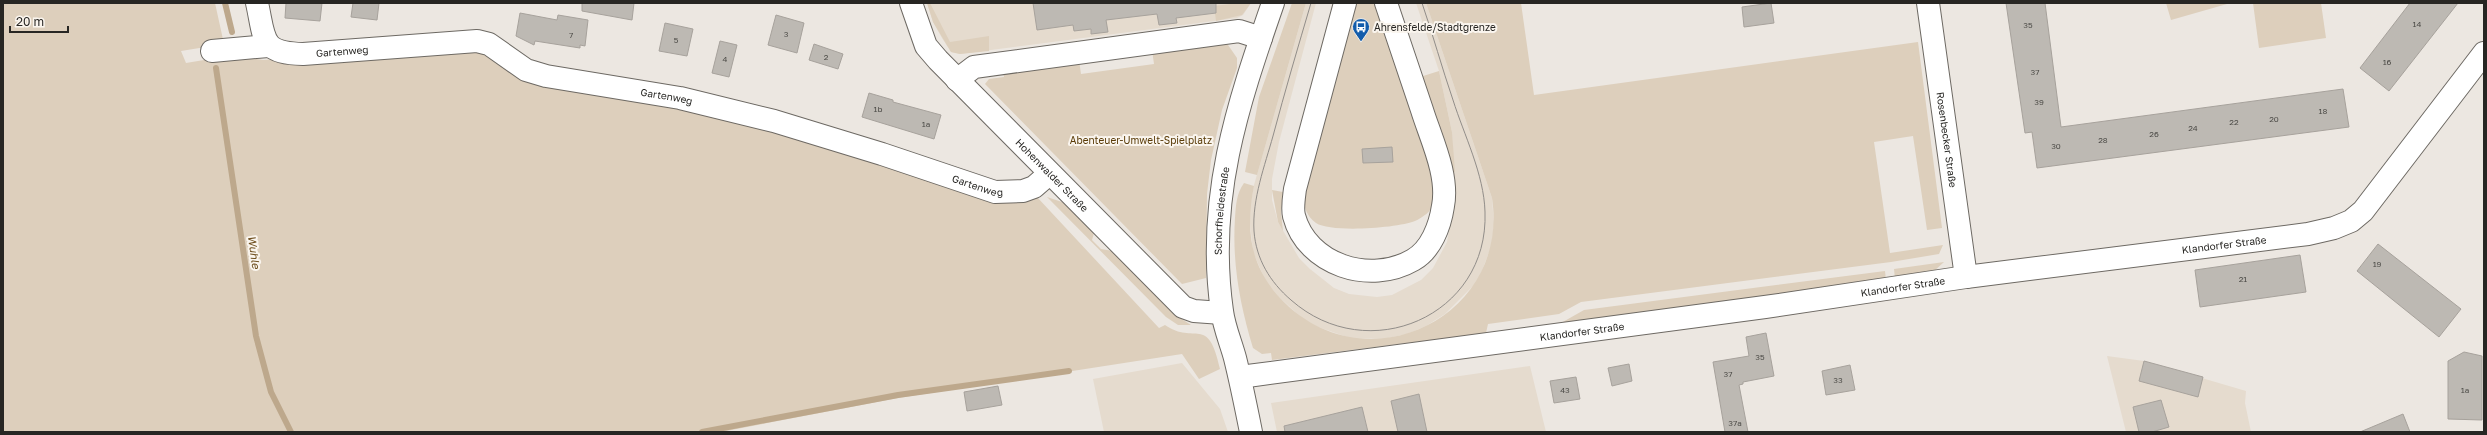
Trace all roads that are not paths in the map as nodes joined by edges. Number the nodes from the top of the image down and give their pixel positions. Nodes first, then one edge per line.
1 (257, 3) edge
2 (911, 3) edge
3 (1273, 3) edge
4 (1345, 3) edge
5 (1386, 3) edge
6 (1928, 3) edge
7 (1261, 38) junction
8 (273, 48) junction
9 (212, 51) dead end
10 (2484, 52) edge
11 (957, 80) junction
12 (1049, 174) junction
13 (1966, 276) junction
14 (1222, 312) junction
15 (1240, 382) junction
16 (1251, 432) edge

1 - 8 street
2 - 11 street, Hohenwalder Straße
3 - 7 street, Schorfheidestraße
4 - 5 street
6 - 13 street, Rosenbecker Straße
7 - 11 street
7 - 14 street, Schorfheidestraße
8 - 9 street, Gartenweg
8 - 12 street, Gartenweg
10 - 13 street, Klandorfer Straße
11 - 12 street, Hohenwalder Straße
12 - 14 street, Hohenwalder Straße
13 - 15 street, Klandorfer Straße
14 - 15 street, Schorfheidestraße
15 - 16 street, Schorfheidestraße

